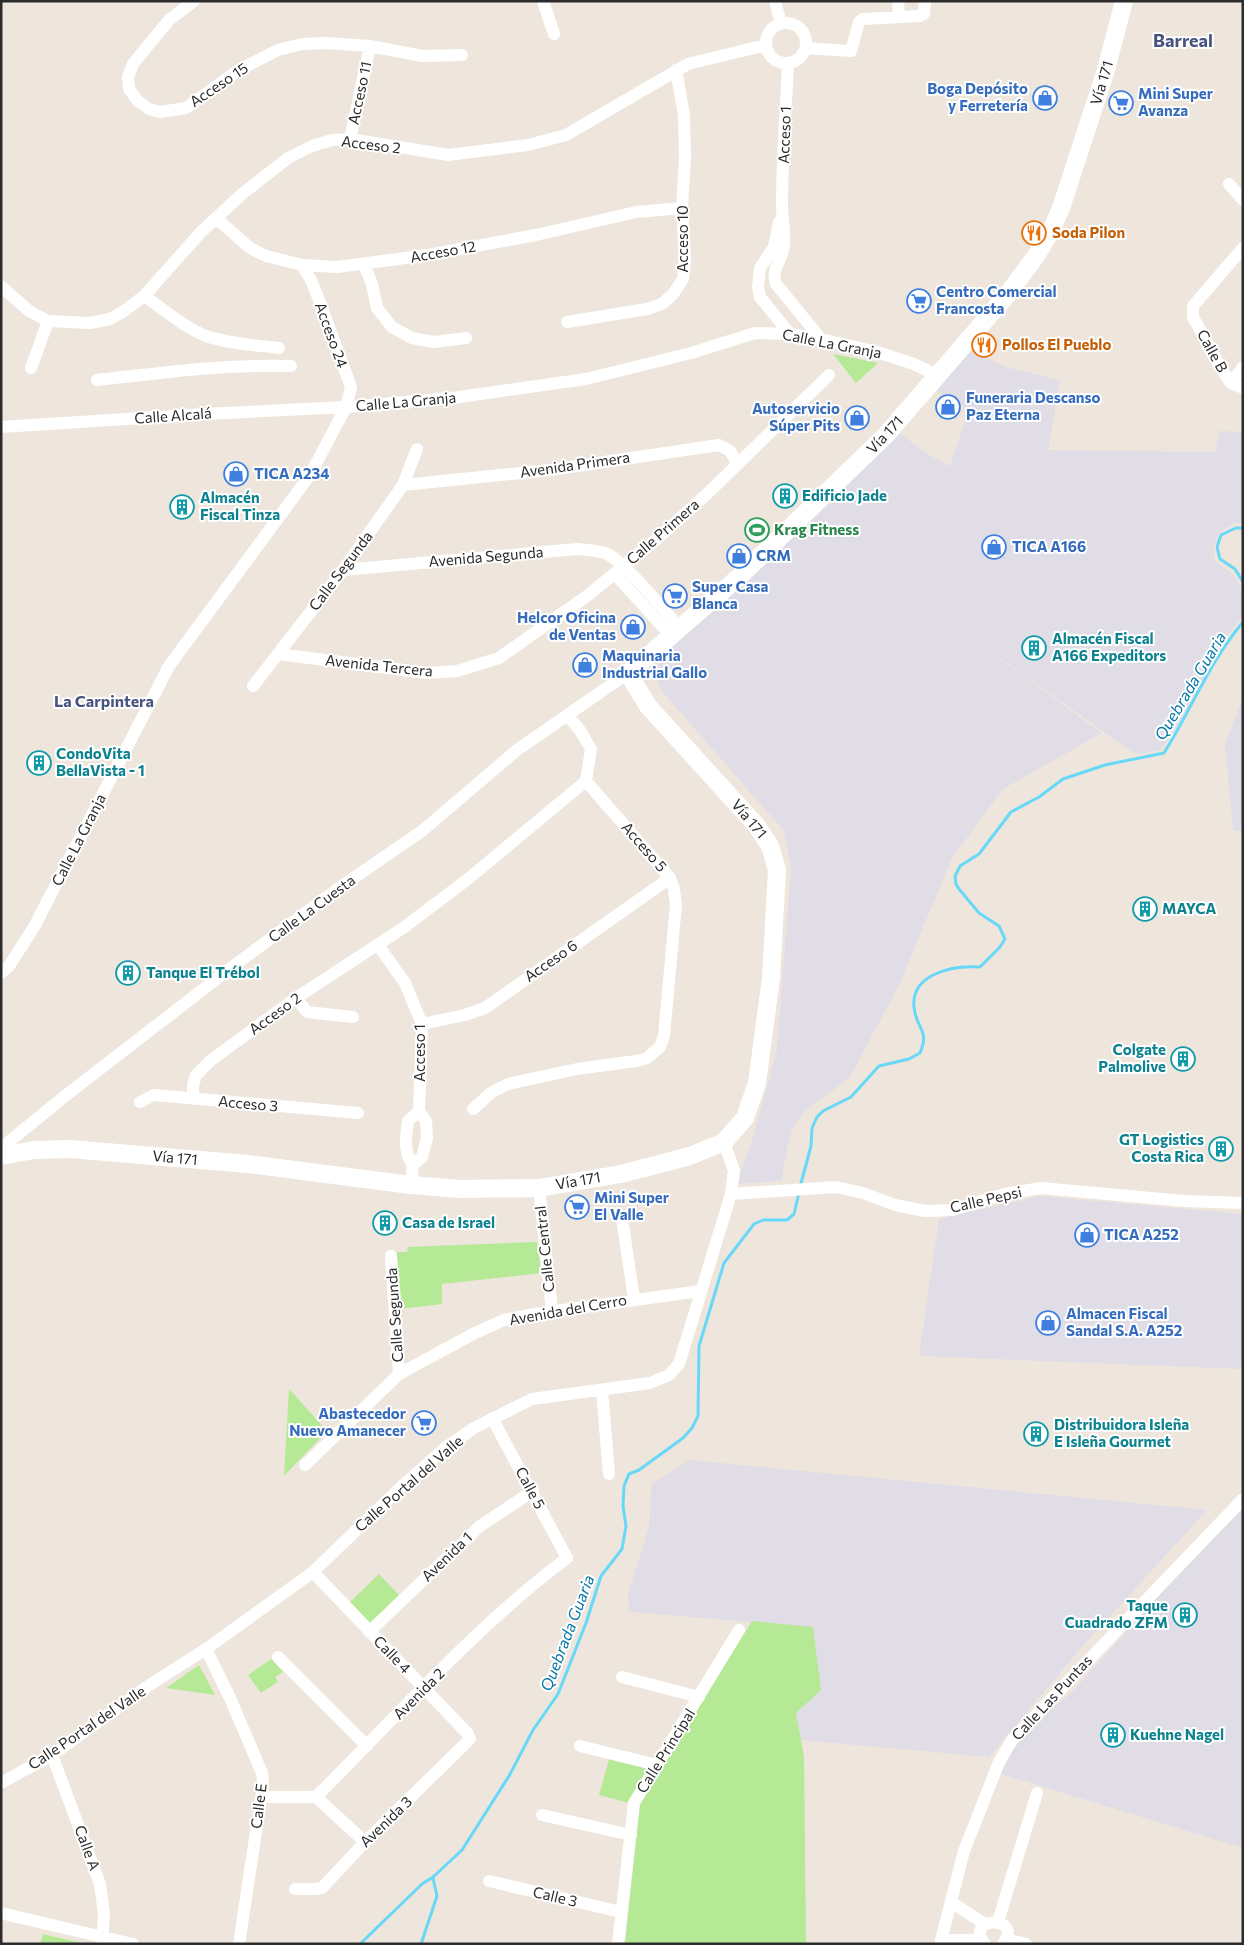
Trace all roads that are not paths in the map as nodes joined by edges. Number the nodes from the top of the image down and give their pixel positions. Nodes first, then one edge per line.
1 (194, 1) edge
2 (543, 1) edge
3 (775, 1) edge
4 (898, 1) edge
5 (925, 1) edge
6 (1124, 1) edge
7 (899, 17) junction
8 (781, 24) junction
9 (554, 34) dead end
10 (766, 45) junction
11 (370, 46) junction
12 (806, 48) junction
13 (462, 55) dead end
14 (788, 63) junction
15 (676, 70) junction
16 (350, 140) junction
17 (1229, 184) dead end
18 (1243, 200) edge
19 (682, 208) junction
20 (782, 208) junction
21 (216, 218) junction
22 (1243, 248) edge
23 (364, 264) junction
24 (302, 265) junction
25 (1, 286) edge
26 (144, 296) junction
27 (48, 321) junction
28 (567, 322) dead end
29 (790, 334) junction
30 (466, 338) dead end
31 (821, 339) junction
32 (261, 346) junction
33 (279, 348) dead end
34 (262, 365) junction
35 (291, 366) dead end
36 (1243, 367) edge
37 (31, 368) dead end
38 (829, 375) dead end
39 (937, 376) junction
40 (97, 380) dead end
41 (1231, 382) junction
42 (1243, 388) edge
43 (346, 407) junction
44 (1, 427) edge
45 (417, 449) dead end
46 (738, 464) junction
47 (404, 485) junction
48 (343, 570) junction
49 (619, 570) junction
50 (676, 632) junction
51 (278, 654) junction
52 (479, 665) joint
53 (628, 673) junction
54 (253, 686) dead end
55 (568, 716) junction
56 (586, 781) junction
57 (670, 878) junction
58 (378, 945) junction
59 (1, 973) edge
60 (296, 998) junction
61 (353, 1017) dead end
62 (422, 1024) junction
63 (194, 1099) junction
64 (140, 1102) dead end
65 (473, 1109) dead end
66 (419, 1111) junction
67 (358, 1113) dead end
68 (724, 1142) junction
69 (1, 1151) edge
70 (1, 1156) edge
71 (413, 1165) junction
72 (411, 1185) junction
73 (539, 1188) junction
74 (731, 1194) junction
75 (1243, 1203) edge
76 (622, 1218) dead end
77 (391, 1256) dead end
78 (700, 1291) junction
79 (634, 1299) junction
80 (552, 1311) junction
81 (399, 1374) junction
82 (602, 1390) junction
83 (492, 1418) junction
84 (304, 1465) dead end
85 (608, 1474) dead end
86 (532, 1491) junction
87 (1243, 1499) edge
88 (567, 1558) joint
89 (313, 1572) junction
90 (740, 1630) dead end
91 (369, 1632) junction
92 (206, 1649) junction
93 (278, 1657) dead end
94 (622, 1677) dead end
95 (424, 1688) junction
96 (699, 1697) junction
97 (470, 1739) joint
98 (368, 1746) junction
99 (580, 1746) dead end
100 (52, 1755) junction
101 (657, 1765) junction
102 (1, 1783) edge
103 (1037, 1793) dead end
104 (261, 1797) junction
105 (316, 1797) junction
106 (542, 1815) dead end
107 (631, 1835) junction
108 (364, 1842) junction
109 (489, 1881) dead end
110 (295, 1889) dead end
111 (952, 1902) junction
112 (621, 1912) junction
113 (1, 1913) edge
114 (992, 1923) junction
115 (102, 1940) edge
116 (1004, 1941) edge
117 (940, 1942) edge
118 (983, 1942) edge
119 (133, 1944) edge
120 (239, 1944) edge
121 (618, 1944) edge
122 (1026, 1944) edge

1 - 11 street, Acceso 15
2 - 9 street
3 - 8 street
4 - 7 street
5 - 7 street
6 - 39 main road, Vía 171
7 - 12 street
8 - 10 street
8 - 12 street
10 - 14 street
10 - 15 street, Acceso 2
11 - 13 street
11 - 16 street, Acceso 11
12 - 14 street
14 - 20 street, Acceso 1
15 - 16 street, Acceso 2
15 - 19 street, Acceso 10
16 - 21 street, Acceso 2
17 - 18 street
19 - 23 street, Acceso 12
19 - 28 street, Acceso 10
20 - 29 street, Acceso 1
20 - 31 street, Acceso 1
21 - 24 street, Acceso 12
21 - 26 street, Acceso 2
22 - 41 street, Calle B
23 - 24 street, Acceso 12
23 - 30 street
24 - 43 street, Acceso 24
25 - 27 street, Acceso 2
26 - 27 street, Acceso 2
26 - 32 street
27 - 37 street
29 - 31 street, Calle La Granja
29 - 43 street, Calle La Granja
31 - 39 street, Calle La Granja
32 - 33 street
32 - 34 street
34 - 35 street
34 - 40 street
36 - 41 street
38 - 46 street, Calle Primera
39 - 50 main road, Vía 171
41 - 42 street, Calle B
43 - 44 street, Calle Alcalá
43 - 59 street, Calle La Granja
45 - 47 street, Calle Segunda
46 - 47 street, Avenida Primera
46 - 49 street, Calle Primera
47 - 48 street, Calle Segunda
48 - 49 street, Avenida Segunda
48 - 51 street, Calle Segunda
49 - 50 street, Avenida Segunda
49 - 52 street, Calle Primera
50 - 53 main road, Vía 171
51 - 52 street, Avenida Tercera
51 - 54 street, Calle Segunda
53 - 55 street, Calle La Cuesta
53 - 68 main road, Vía 171
55 - 56 street
55 - 69 street, Calle La Cuesta
56 - 57 street, Acceso 5
56 - 58 street
57 - 62 street, Acceso 6
57 - 65 street, Acceso 5
58 - 60 street, Acceso 2
58 - 62 street, Acceso 1
60 - 61 street
60 - 63 street, Acceso 2
62 - 66 street, Acceso 1
63 - 64 street, Acceso 3
63 - 67 street, Acceso 3
66 - 71 street, Acceso 1
66 - 71 street, Acceso 1
68 - 73 main road, Vía 171
68 - 74 street, Calle Portal del Valle
70 - 72 main road, Vía 171
71 - 72 street, Acceso 1
72 - 73 main road, Vía 171
73 - 80 street, Calle Central
74 - 75 street, Calle Pepsi
74 - 78 street, Calle Portal del Valle
76 - 79 street
77 - 81 street, Calle Segunda
78 - 79 street, Avenida del Cerro
78 - 82 street, Calle Portal del Valle
79 - 80 street, Avenida del Cerro
80 - 81 street, Avenida del Cerro
81 - 84 street, Avenida del Cerro
82 - 83 street, Calle Portal del Valle
82 - 85 street
83 - 86 street, Calle 5
83 - 89 street, Calle Portal del Valle
86 - 88 street, Calle 5
86 - 91 street, Avenida 1
87 - 111 street, Calle Las Puntas
88 - 95 street, Avenida 2
89 - 91 street, Calle 4
89 - 92 street, Calle Portal del Valle
90 - 96 street, Calle Principal
91 - 95 street, Calle 4
92 - 100 street, Calle Portal del Valle
92 - 104 street, Calle E
93 - 98 street
94 - 96 street
95 - 97 street, Calle 4
95 - 98 street, Avenida 2
96 - 101 street, Calle Principal
97 - 108 street, Avenida 3
98 - 105 street, Avenida 2
99 - 101 street
100 - 102 street, Calle Portal del Valle
100 - 115 street, Calle A
101 - 107 street, Calle Principal
103 - 114 street
104 - 105 street
104 - 120 street, Calle E
105 - 108 street
106 - 107 street
107 - 112 street, Calle Principal
108 - 110 street, Avenida 3
109 - 112 street, Calle 3
111 - 114 street
111 - 117 street, Calle Las Puntas
112 - 121 street, Calle Principal
113 - 115 street
114 - 116 street
114 - 118 street
115 - 119 street
116 - 122 street
117 - 118 street

